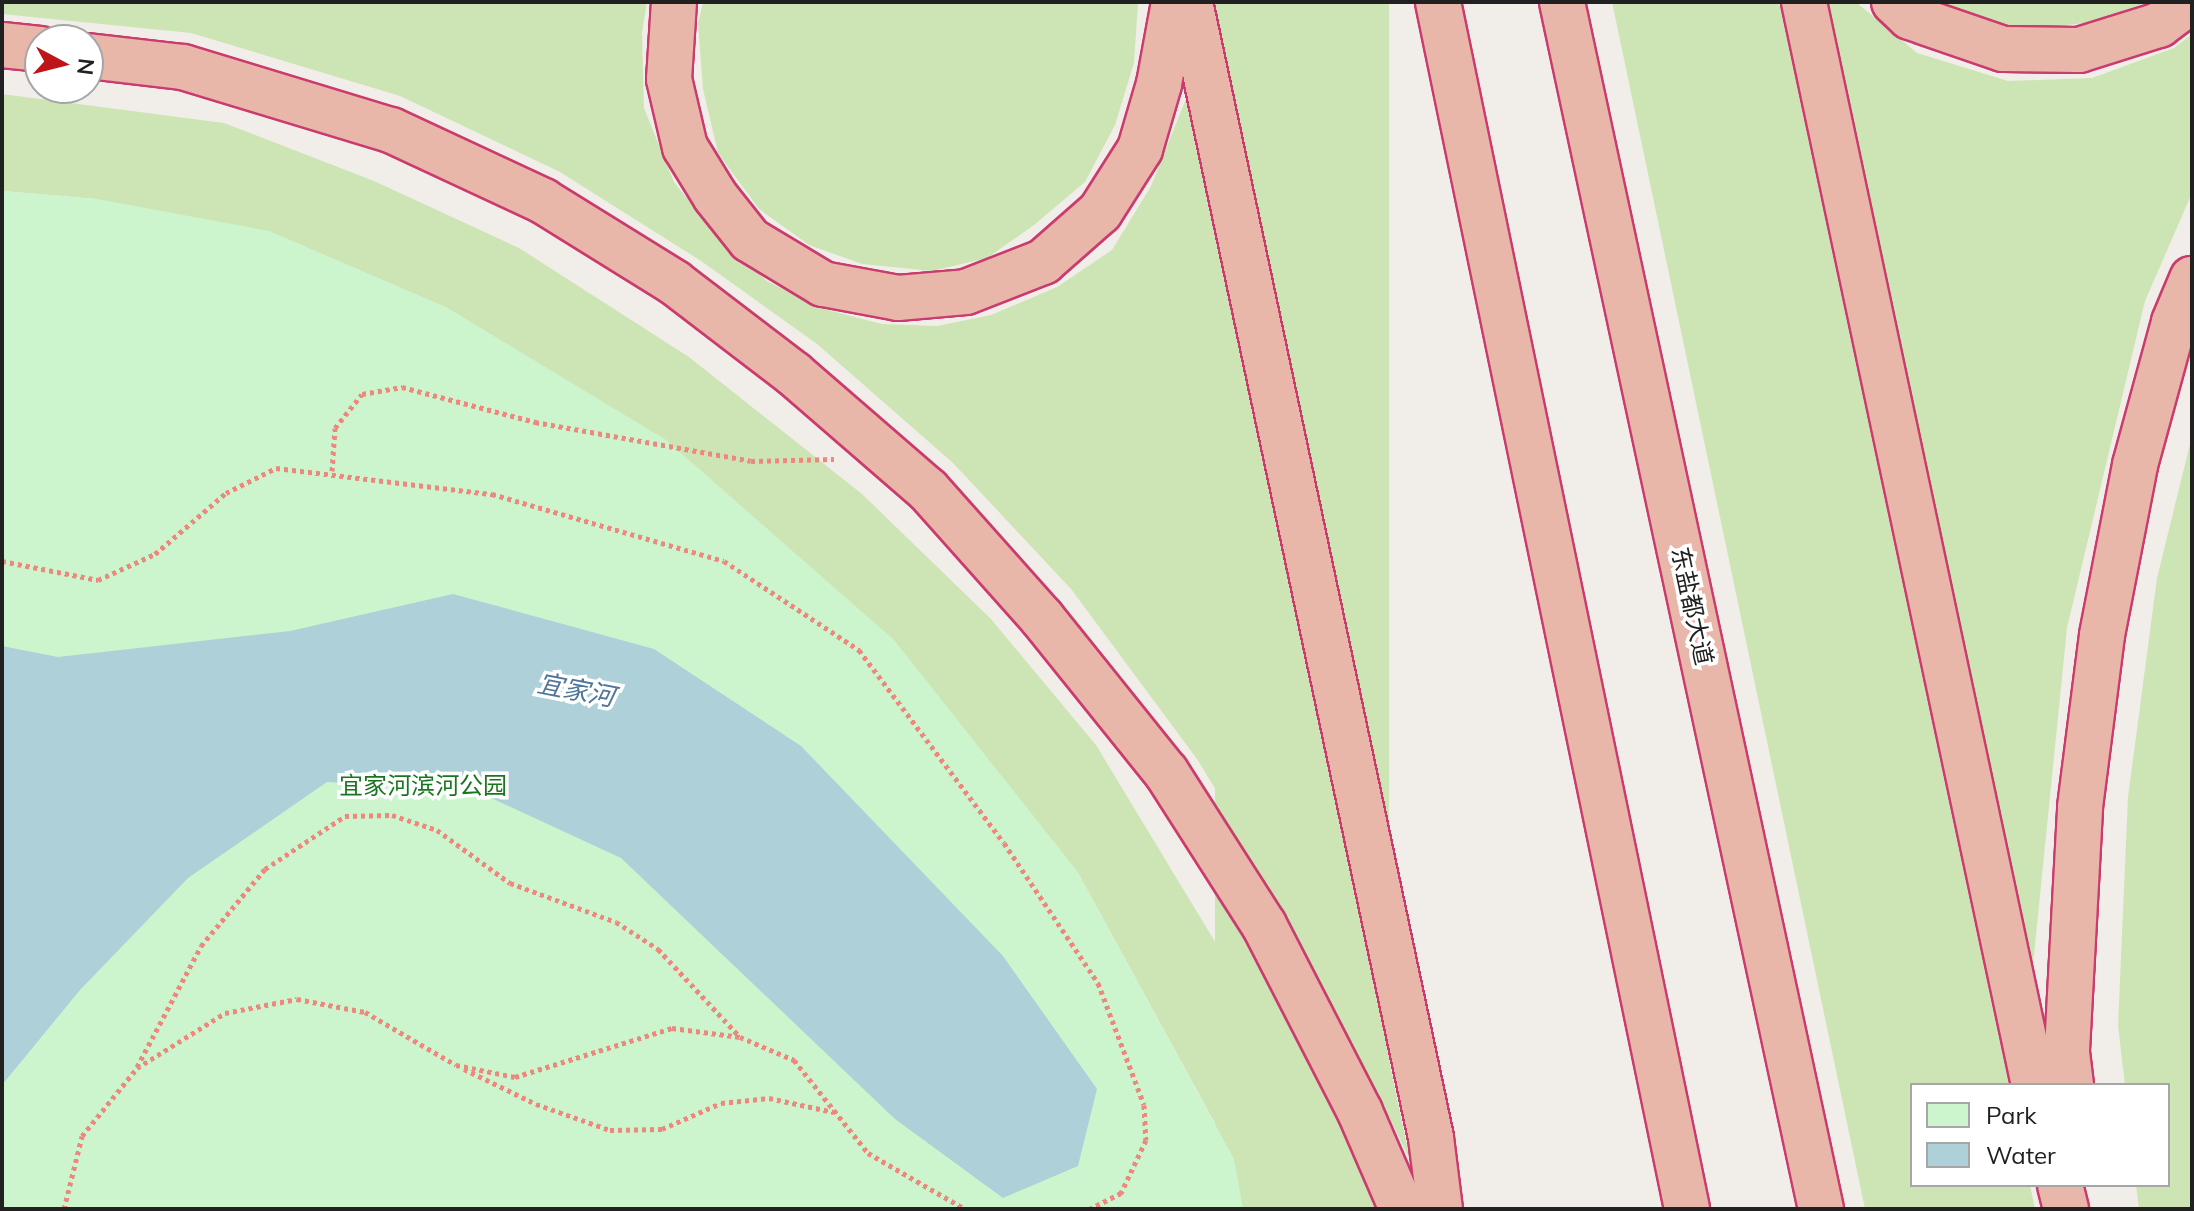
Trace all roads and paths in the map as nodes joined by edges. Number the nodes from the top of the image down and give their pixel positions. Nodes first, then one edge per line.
1 (674, 2) edge
2 (1174, 2) edge
3 (1190, 2) edge
4 (1438, 2) edge
5 (1562, 2) edge
6 (1804, 2) edge
7 (1894, 2) edge
8 (2190, 2) edge
9 (2, 45) edge
10 (24, 47) edge
11 (104, 58) edge
12 (2192, 279) edge
13 (879, 448) junction
14 (332, 471) junction
15 (2, 561) edge
16 (740, 1037) junction
17 (456, 1065) junction
18 (137, 1068) junction
19 (2034, 1083) edge
20 (2071, 1083) edge
21 (835, 1112) junction
22 (2060, 1187) edge
23 (2081, 1187) edge
24 (64, 1209) edge
25 (965, 1209) edge
26 (1089, 1209) edge
27 (1402, 1209) edge
28 (1440, 1209) edge
29 (1687, 1209) edge
30 (1821, 1209) edge
31 (2066, 1209) edge
32 (2084, 1209) edge

1 - 2 highway
3 - 28 highway
4 - 29 highway
5 - 30 highway, 东盐都大道
6 - 19 highway
7 - 8 highway
9 - 10 highway
11 - 13 highway
12 - 20 highway
13 - 14 path
13 - 27 highway
14 - 15 path
14 - 26 path
16 - 17 path
16 - 18 path
16 - 21 path
17 - 18 path
17 - 21 path
18 - 24 path
21 - 25 path
22 - 31 highway
23 - 32 highway

